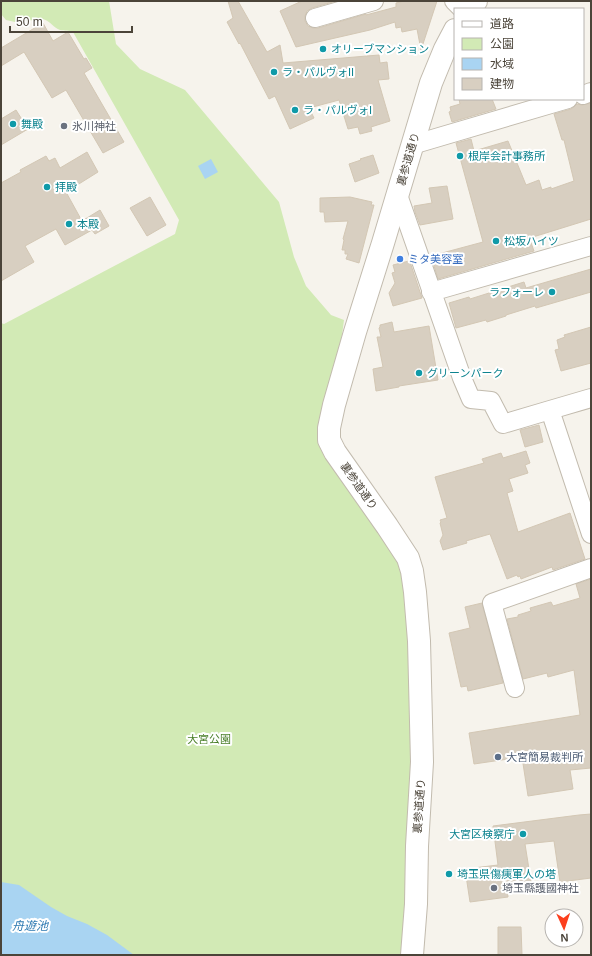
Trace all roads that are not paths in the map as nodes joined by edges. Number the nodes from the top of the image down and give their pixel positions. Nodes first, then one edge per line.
1 (374, 1) edge
2 (315, 18) dead end
3 (454, 32) edge
4 (565, 100) edge
5 (412, 145) junction
6 (398, 195) junction
7 (591, 246) edge
8 (431, 292) junction
9 (591, 398) edge
10 (550, 410) junction
11 (591, 534) edge
12 (591, 568) edge
13 (515, 688) dead end
14 (412, 955) edge

1 - 2 street
3 - 5 street, 裏参道通り
4 - 5 street
5 - 6 street, 裏参道通り
6 - 8 street
6 - 14 street, 裏参道通り
7 - 8 street
8 - 10 street
9 - 10 street
10 - 11 street
12 - 13 street

